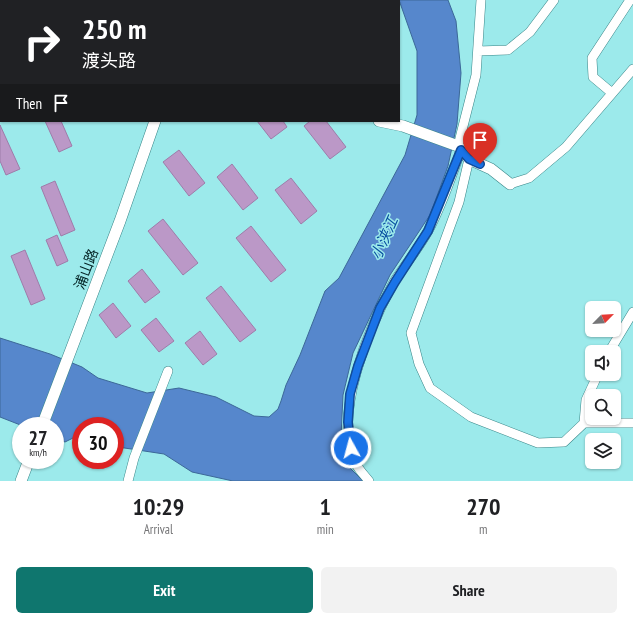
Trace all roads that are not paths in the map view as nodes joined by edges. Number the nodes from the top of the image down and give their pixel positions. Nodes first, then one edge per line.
1 (481, 0) edge
2 (554, 0) edge
3 (630, 0) edge
4 (478, 51) junction
5 (633, 69) edge
6 (612, 93) junction
7 (155, 122) edge
8 (384, 122) edge
9 (460, 148) junction
10 (469, 159) junction
11 (510, 184) joint
12 (633, 312) edge
13 (613, 345) edge
14 (168, 372) dead end
15 (595, 381) edge
16 (45, 417) edge
17 (584, 423) junction
18 (633, 423) edge
19 (25, 469) edge
20 (21, 481) edge
21 (128, 481) edge
22 (369, 481) edge

1 - 4 street
2 - 4 street
3 - 6 street
4 - 9 street
5 - 6 street
6 - 11 street
7 - 16 street, 浦山路
8 - 9 street
9 - 10 street
9 - 22 street
10 - 11 street
10 - 17 street
12 - 13 street
14 - 21 street
15 - 17 street
17 - 18 street
19 - 20 street

